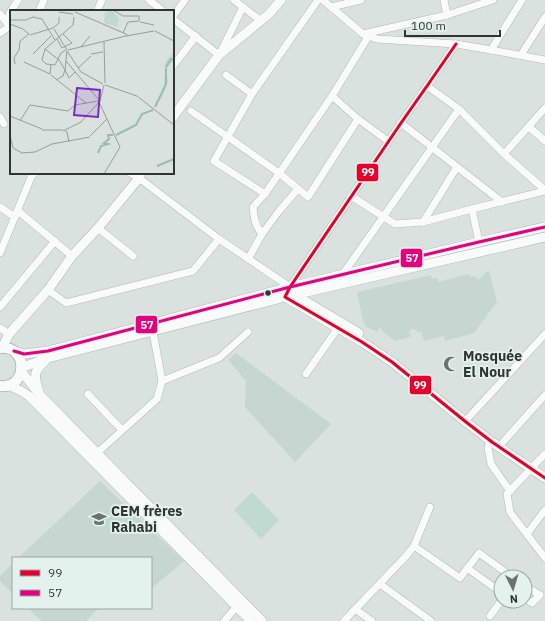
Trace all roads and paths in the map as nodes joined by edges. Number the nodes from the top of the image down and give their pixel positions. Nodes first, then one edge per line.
1 (18, 0) edge
2 (44, 0) edge
3 (102, 0) edge
4 (150, 0) edge
5 (185, 0) edge
6 (281, 0) edge
7 (318, 0) edge
8 (323, 0) edge
9 (361, 0) edge
10 (444, 0) edge
11 (493, 0) edge
12 (522, 0) edge
13 (235, 1) edge
14 (346, 2) edge
15 (243, 7) junction
16 (331, 7) junction
17 (12, 10) edge
18 (39, 10) edge
19 (97, 10) edge
20 (162, 10) edge
21 (10, 13) edge
22 (0, 14) edge
23 (174, 15) edge
24 (447, 15) junction
25 (545, 17) edge
26 (174, 20) edge
27 (260, 21) junction
28 (10, 28) edge
29 (0, 33) edge
30 (365, 35) junction
31 (196, 36) junction
32 (456, 44) junction
33 (492, 50) junction
34 (219, 54) junction
35 (521, 55) junction
36 (545, 60) edge
37 (174, 65) edge
38 (226, 75) dead end
39 (427, 86) junction
40 (252, 94) junction
41 (332, 96) junction
42 (545, 108) edge
43 (459, 109) junction
44 (191, 111) dead end
45 (174, 116) edge
46 (0, 117) edge
47 (358, 118) junction
48 (400, 123) junction
49 (4, 124) dead end
50 (529, 127) junction
51 (228, 136) junction
52 (388, 141) junction
53 (545, 141) edge
54 (432, 148) junction
55 (504, 154) junction
56 (457, 167) junction
57 (279, 173) junction
58 (33, 174) edge
59 (137, 175) edge
60 (298, 189) junction
61 (545, 190) edge
62 (265, 194) junction
63 (351, 196) junction
64 (502, 202) junction
65 (0, 207) edge
66 (472, 209) junction
67 (16, 214) junction
68 (383, 217) junction
69 (423, 222) junction
70 (545, 227) edge
71 (98, 228) junction
72 (262, 234) junction
73 (545, 237) edge
74 (219, 239) junction
75 (55, 242) junction
76 (479, 242) junction
77 (0, 253) edge
78 (72, 256) junction
79 (133, 256) dead end
80 (248, 259) junction
81 (343, 274) junction
82 (290, 287) junction
83 (48, 290) junction
84 (295, 295) junction
85 (285, 297) junction
86 (0, 307) edge
87 (0, 328) edge
88 (338, 328) junction
89 (153, 332) junction
90 (248, 332) dead end
91 (9, 334) junction
92 (545, 334) edge
93 (1, 348) edge
94 (14, 351) junction
95 (48, 358) junction
96 (21, 369) junction
97 (306, 374) dead end
98 (162, 381) junction
99 (3, 386) edge
100 (88, 394) dead end
101 (40, 395) junction
102 (545, 395) edge
103 (469, 417) junction
104 (122, 430) junction
105 (490, 440) junction
106 (503, 442) junction
107 (97, 453) junction
108 (545, 454) edge
109 (534, 466) junction
110 (545, 471) edge
111 (545, 478) edge
112 (510, 491) junction
113 (430, 507) dead end
114 (545, 510) edge
115 (527, 534) junction
116 (414, 546) junction
117 (544, 556) edge
118 (467, 568) junction
119 (501, 569) edge
120 (380, 584) junction
121 (493, 587) edge
122 (533, 591) edge
123 (533, 602) edge
124 (239, 604) junction
125 (355, 609) junction
126 (495, 609) edge
127 (490, 616) dead end
128 (224, 621) edge
129 (251, 621) edge
130 (262, 621) edge
131 (344, 621) edge
132 (372, 621) edge
133 (431, 621) edge

1 - 17 street
2 - 18 street
3 - 19 street
4 - 20 street
5 - 23 street
6 - 27 street
7 - 40 street
8 - 16 street
9 - 14 street
10 - 24 street
11 - 24 street
12 - 33 street
13 - 15 street
14 - 16 street
15 - 27 street
15 - 34 street
16 - 30 street
21 - 28 street
22 - 28 street
24 - 30 street
25 - 35 street
26 - 31 street
27 - 34 street
28 - 29 street
30 - 32 street
30 - 41 street
31 - 34 street
31 - 37 street
32 - 33 street
32 - 39 street
33 - 35 street
34 - 45 street
35 - 36 street
38 - 40 street
39 - 43 street
39 - 48 street
40 - 51 street
41 - 47 street
41 - 57 street
42 - 50 street
43 - 54 street
43 - 55 street
44 - 51 street
46 - 49 street
47 - 52 street
47 - 60 street
48 - 52 street
48 - 54 street
50 - 53 street
50 - 55 street
51 - 57 street
51 - 62 street
52 - 63 street
54 - 56 street
54 - 68 street
55 - 61 street
56 - 64 street
56 - 69 street
57 - 60 street
57 - 62 street
58 - 67 street
59 - 71 street
59 - 74 street
60 - 72 street
61 - 64 street
62 - 72 street
63 - 68 street
63 - 82 street
64 - 66 street
65 - 67 street
66 - 69 street
66 - 76 street
67 - 75 street
67 - 77 street
68 - 69 street
68 - 81 street
70 - 76 street
71 - 78 street
71 - 79 street
72 - 80 street
73 - 84 street
74 - 80 street
74 - 83 street
75 - 78 street
75 - 86 street
76 - 81 street
78 - 83 street
80 - 82 street
81 - 82 street
82 - 84 street
82 - 85 street
82 - 94 street
83 - 91 street
84 - 85 street
84 - 103 street
85 - 88 street
85 - 89 street
87 - 91 street
88 - 97 street
88 - 105 street
89 - 95 street
89 - 98 street
90 - 98 street
91 - 93 street
92 - 103 street
93 - 94 main road
94 - 96 main road
95 - 96 street
95 - 101 street
96 - 99 main road
96 - 101 street
98 - 104 street
99 - 124 street
100 - 104 street
101 - 107 street
102 - 106 street
103 - 106 street
104 - 107 street
105 - 109 street
105 - 112 street
106 - 109 street
107 - 124 street
108 - 109 street
109 - 110 street
109 - 111 street
109 - 112 street
112 - 115 street
113 - 116 street
114 - 115 street
115 - 117 street
116 - 118 street
116 - 120 street
118 - 119 street
118 - 121 street
120 - 125 street
120 - 133 street
122 - 123 street
124 - 128 street
124 - 129 street
124 - 130 street
125 - 131 street
125 - 132 street
126 - 127 street

